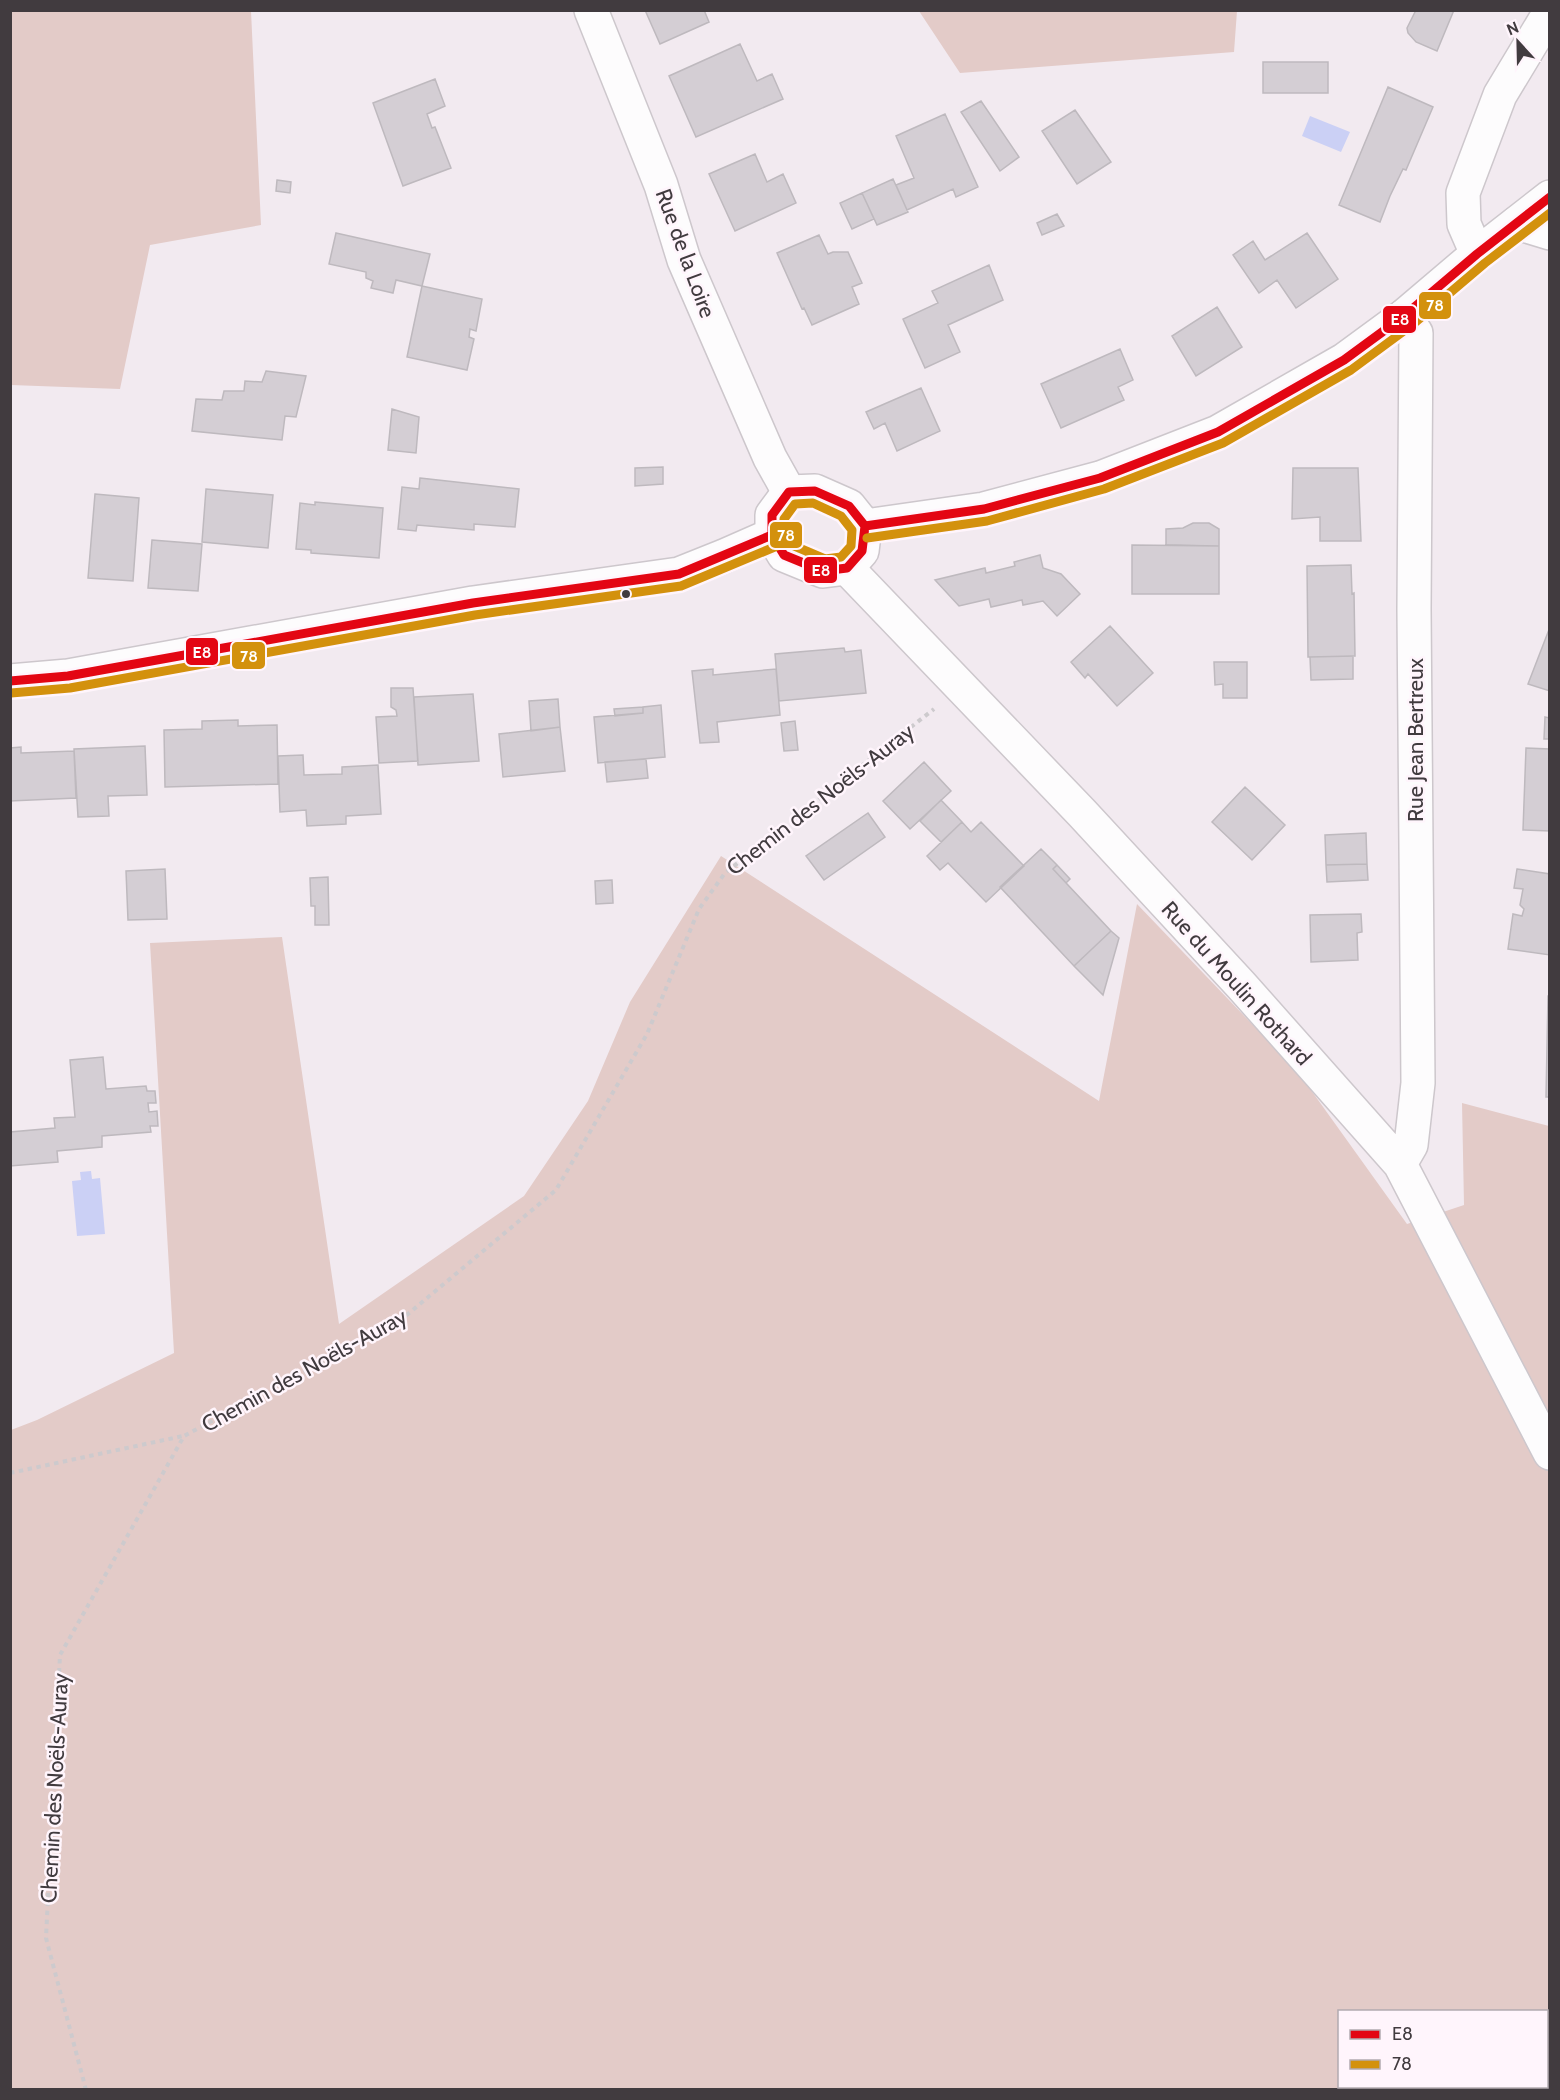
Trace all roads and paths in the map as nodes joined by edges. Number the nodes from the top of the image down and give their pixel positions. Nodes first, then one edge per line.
1 (591, 10) edge
2 (1550, 12) edge
3 (1550, 197) edge
4 (1517, 222) junction
5 (1550, 233) edge
6 (1477, 254) junction
7 (1404, 316) junction
8 (789, 492) junction
9 (865, 526) junction
10 (772, 534) junction
11 (847, 568) junction
12 (10, 681) edge
13 (962, 687) junction
14 (1400, 1164) junction
15 (184, 1436) junction
16 (1550, 1453) edge
17 (10, 1473) edge
18 (86, 2090) edge

1 - 8 street, Rue de la Loire
2 - 6 street
3 - 4 street
4 - 5 street
4 - 6 street
6 - 7 street
7 - 9 street
7 - 14 street, Rue Jean Bertreux
8 - 9 street
8 - 10 street
9 - 11 street
10 - 11 street
10 - 12 street
11 - 13 street, Rue du Moulin Rothard
13 - 14 street, Rue du Moulin Rothard
13 - 15 path, Chemin des Noëls-Auray
14 - 16 street, Rue du Moulin Rothard
15 - 17 path
15 - 18 path, Chemin des Noëls-Auray

